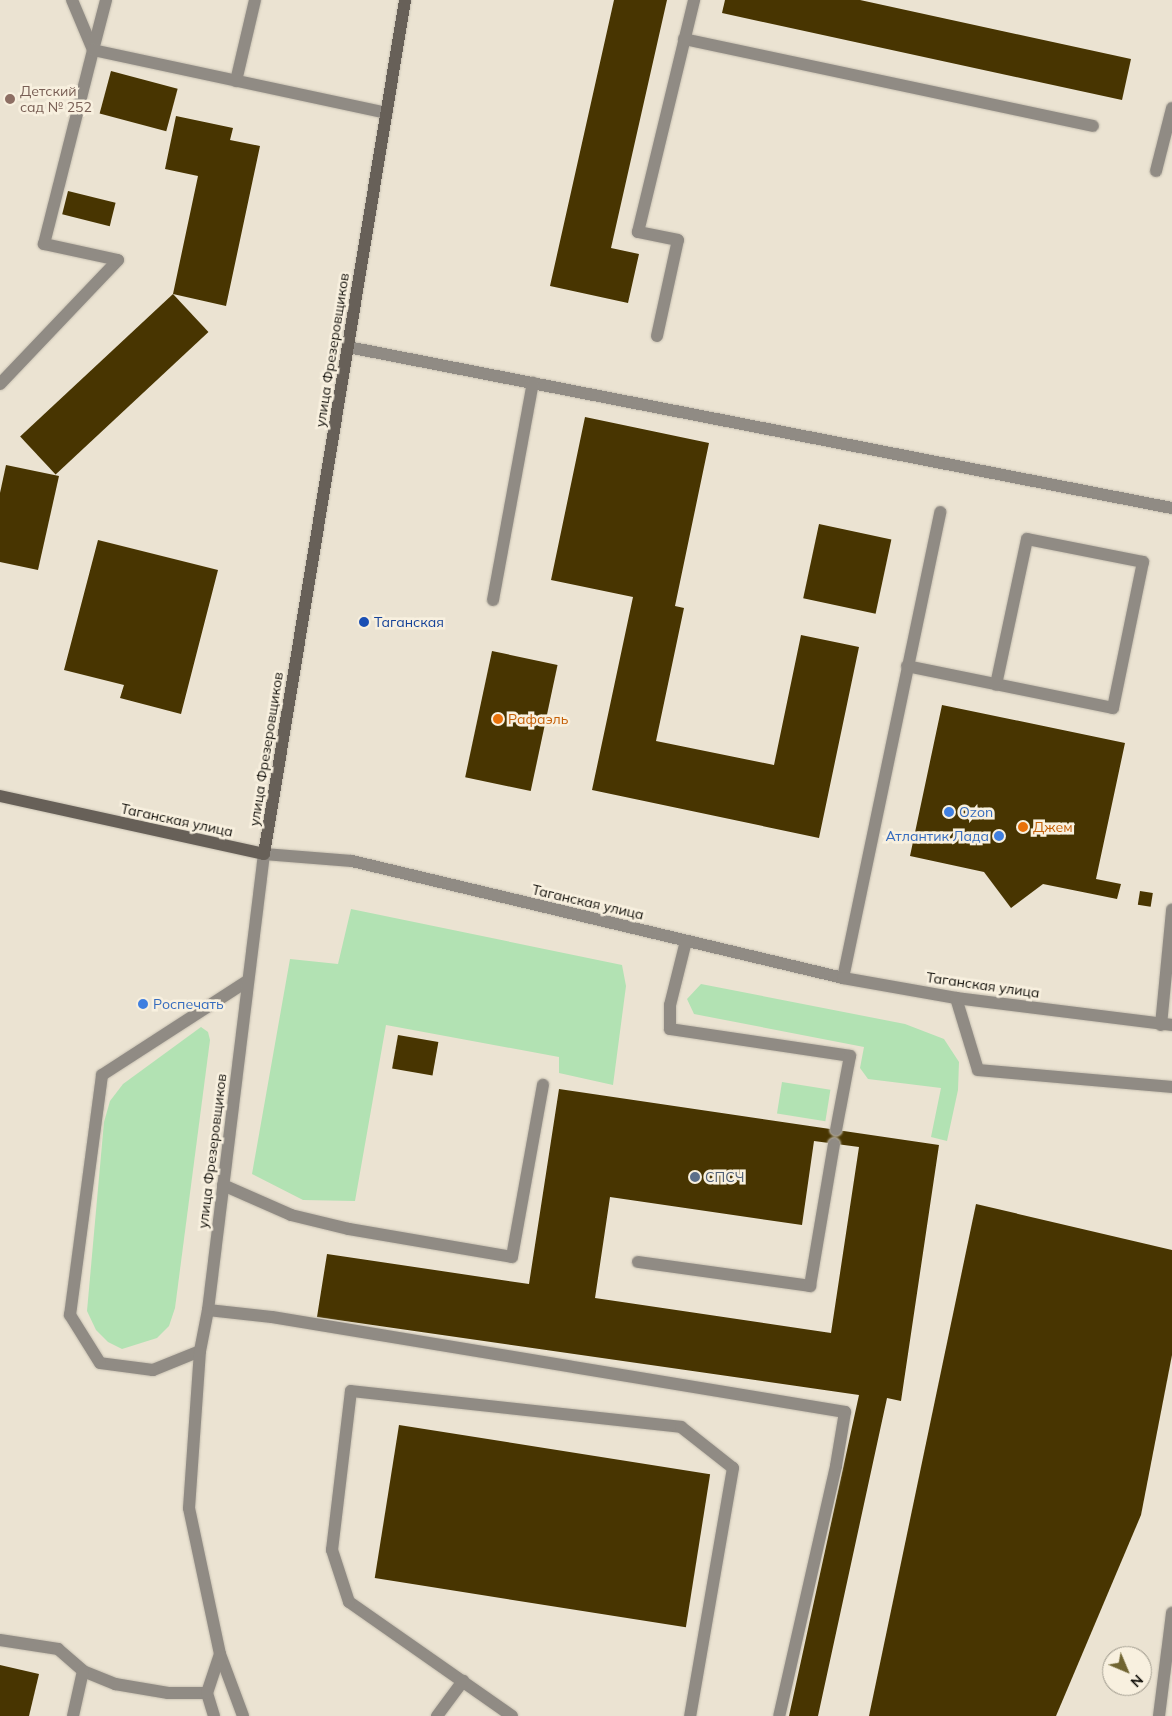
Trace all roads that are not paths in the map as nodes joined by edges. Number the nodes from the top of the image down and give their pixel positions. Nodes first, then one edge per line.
1 (72, 0) edge
2 (106, 0) edge
3 (255, 0) edge
4 (405, 0) edge
5 (694, 0) edge
6 (684, 39) junction
7 (94, 50) junction
8 (236, 81) junction
9 (1172, 108) edge
10 (386, 113) junction
11 (1093, 126) dead end
12 (1156, 170) dead end
13 (657, 336) dead end
14 (348, 347) junction
15 (533, 383) junction
16 (0, 384) edge
17 (1172, 508) edge
18 (940, 512) dead end
19 (493, 600) dead end
20 (907, 666) junction
21 (996, 685) junction
22 (0, 796) edge
23 (264, 854) junction
24 (1172, 910) edge
25 (686, 941) junction
26 (843, 978) junction
27 (246, 982) junction
28 (956, 998) junction
29 (1167, 1025) edge
30 (543, 1085) dead end
31 (1172, 1087) edge
32 (836, 1130) dead end
33 (834, 1144) dead end
34 (223, 1185) junction
35 (638, 1262) dead end
36 (208, 1310) junction
37 (200, 1351) junction
38 (1172, 1613) edge
39 (0, 1640) edge
40 (220, 1654) junction
41 (83, 1671) junction
42 (463, 1682) junction
43 (207, 1693) junction
44 (72, 1716) edge
45 (214, 1716) edge
46 (243, 1716) edge
47 (437, 1716) edge
48 (512, 1716) edge
49 (690, 1716) edge
50 (780, 1716) edge
51 (1159, 1716) edge

1 - 7 street
2 - 7 street
3 - 8 street
4 - 10 main road, улица Фрезеровщиков
5 - 6 street
6 - 11 street
6 - 13 street
7 - 8 street
7 - 16 street
8 - 10 street
9 - 12 street
10 - 14 main road, улица Фрезеровщиков
14 - 15 street
14 - 23 main road, улица Фрезеровщиков
15 - 17 street
15 - 19 street
18 - 20 street
20 - 21 street
20 - 26 street
21 - 21 street
22 - 23 main road, Таганская улица
23 - 25 street, Таганская улица
23 - 27 street, улица Фрезеровщиков
24 - 29 street
25 - 26 street, Таганская улица
25 - 32 street
26 - 28 street, Таганская улица
27 - 34 street, улица Фрезеровщиков
27 - 37 street
28 - 29 street, Таганская улица
28 - 31 street
30 - 34 street
33 - 35 street
34 - 36 street, улица Фрезеровщиков
36 - 37 street, улица Фрезеровщиков
36 - 50 street
37 - 40 street, улица Фрезеровщиков
38 - 51 street
39 - 41 street
40 - 43 street
40 - 46 street, улица Фрезеровщиков
41 - 43 street
41 - 44 street
42 - 47 street
42 - 48 street
42 - 49 street
43 - 45 street

